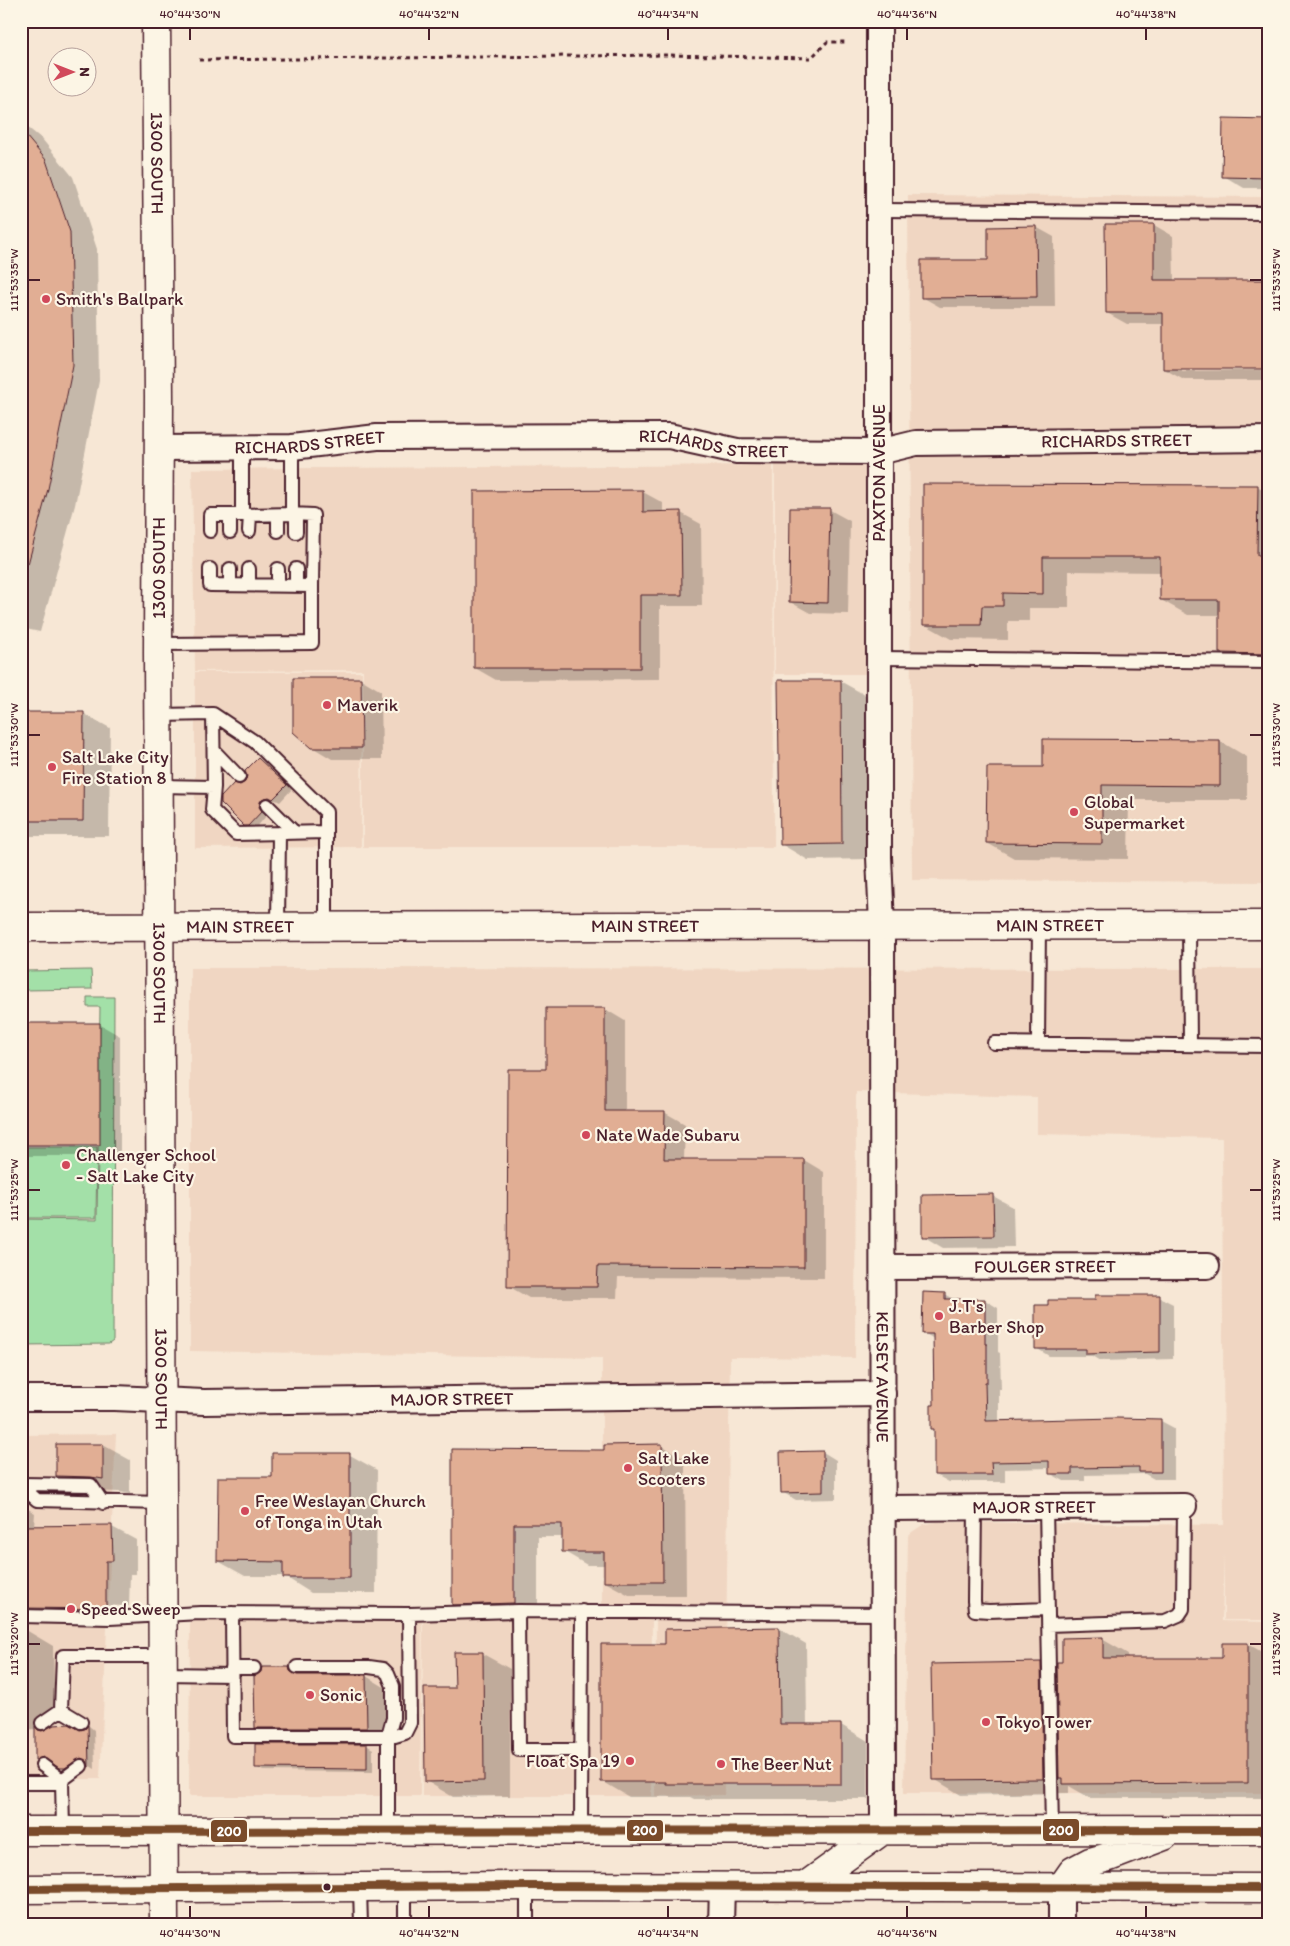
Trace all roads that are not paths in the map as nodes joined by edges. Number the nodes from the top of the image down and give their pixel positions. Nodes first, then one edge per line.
1 (156, 21) edge
2 (878, 21) edge
3 (878, 210) junction
4 (1269, 213) edge
5 (1269, 439) edge
6 (242, 447) junction
7 (292, 447) junction
8 (159, 448) junction
9 (879, 452) junction
10 (294, 514) junction
11 (240, 515) junction
12 (278, 515) junction
13 (210, 531) dead end
14 (249, 531) dead end
15 (278, 531) dead end
16 (230, 532) dead end
17 (296, 532) dead end
18 (210, 569) dead end
19 (230, 569) dead end
20 (249, 569) dead end
21 (278, 569) dead end
22 (296, 569) dead end
23 (230, 585) junction
24 (249, 585) junction
25 (278, 586) junction
26 (296, 586) junction
27 (312, 586) junction
28 (158, 644) junction
29 (879, 658) junction
30 (1269, 662) edge
31 (213, 714) junction
32 (158, 715) junction
33 (214, 751) junction
34 (240, 777) dead end
35 (159, 786) junction
36 (214, 787) junction
37 (268, 805) dead end
38 (326, 832) junction
39 (295, 833) junction
40 (279, 834) junction
41 (278, 926) junction
42 (326, 926) junction
43 (882, 926) junction
44 (1039, 926) junction
45 (1189, 926) junction
46 (1269, 926) edge
47 (21, 927) edge
48 (159, 927) junction
49 (994, 1043) dead end
50 (1038, 1043) junction
51 (1190, 1045) junction
52 (1269, 1046) edge
53 (1207, 1266) dead end
54 (883, 1268) junction
55 (883, 1394) junction
56 (21, 1398) edge
57 (162, 1399) junction
58 (21, 1485) edge
59 (162, 1504) junction
60 (1184, 1506) joint
61 (975, 1507) junction
62 (1046, 1507) junction
63 (883, 1508) junction
64 (1048, 1609) junction
65 (518, 1610) junction
66 (582, 1611) junction
67 (232, 1614) junction
68 (410, 1614) junction
69 (883, 1614) junction
70 (163, 1615) junction
71 (21, 1616) edge
72 (1048, 1625) junction
73 (163, 1665) junction
74 (254, 1668) dead end
75 (297, 1668) dead end
76 (232, 1671) junction
77 (61, 1710) junction
78 (81, 1722) dead end
79 (42, 1724) dead end
80 (62, 1724) dead end
81 (388, 1736) junction
82 (580, 1750) junction
83 (42, 1765) dead end
84 (62, 1766) dead end
85 (81, 1766) dead end
86 (62, 1782) junction
87 (21, 1783) edge
88 (581, 1830) junction
89 (883, 1830) junction
90 (1052, 1830) junction
91 (1180, 1830) junction
92 (1269, 1830) edge
93 (388, 1831) junction
94 (21, 1832) edge
95 (63, 1832) junction
96 (164, 1832) junction
97 (526, 1886) junction
98 (722, 1886) junction
99 (405, 1887) junction
100 (360, 1888) junction
101 (804, 1888) junction
102 (1062, 1888) junction
103 (1269, 1888) edge
104 (21, 1889) edge
105 (164, 1889) junction
106 (164, 1925) edge
107 (361, 1925) edge
108 (405, 1925) edge
109 (527, 1925) edge
110 (722, 1925) edge
111 (1062, 1925) edge

1 - 8 main road, 1300 SOUTH
2 - 3 street, PAXTON AVENUE
3 - 4 lane
3 - 9 street, PAXTON AVENUE
5 - 9 street, RICHARDS STREET
6 - 7 street, RICHARDS STREET
6 - 8 street, RICHARDS STREET
6 - 11 lane
7 - 9 street, RICHARDS STREET
7 - 10 lane
8 - 28 main road, 1300 SOUTH
9 - 29 street, PAXTON AVENUE
10 - 12 lane
10 - 17 lane
10 - 27 lane
11 - 12 lane
11 - 13 lane
11 - 14 lane
11 - 16 lane
12 - 15 lane
18 - 23 lane
19 - 23 lane
20 - 24 lane
21 - 25 lane
22 - 26 lane
23 - 24 lane
24 - 25 lane
25 - 26 lane
26 - 27 lane
27 - 28 lane
28 - 32 main road, 1300 SOUTH
29 - 30 lane
29 - 43 street, PAXTON AVENUE
31 - 32 lane
31 - 33 lane
31 - 38 lane
32 - 35 main road, 1300 SOUTH
33 - 34 lane
33 - 36 lane
35 - 36 lane
35 - 48 main road, 1300 SOUTH
36 - 40 lane
37 - 39 lane
38 - 39 lane
38 - 42 lane
39 - 40 lane
40 - 41 lane
41 - 42 main road, MAIN STREET
41 - 48 main road, MAIN STREET
42 - 43 main road, MAIN STREET
43 - 44 main road, MAIN STREET
43 - 54 street, KELSEY AVENUE
44 - 45 main road, MAIN STREET
44 - 50 lane
45 - 46 main road, MAIN STREET
45 - 51 lane
47 - 48 main road, MAIN STREET
48 - 57 main road, 1300 SOUTH
49 - 50 lane
50 - 51 lane
51 - 52 lane
53 - 54 street, FOULGER STREET
54 - 55 street, KELSEY AVENUE
55 - 57 street, MAJOR STREET
55 - 63 street, KELSEY AVENUE
56 - 57 street, MAJOR STREET
57 - 59 main road, 1300 SOUTH
58 - 59 lane
59 - 70 main road, 1300 SOUTH
60 - 62 street, MAJOR STREET
60 - 72 lane
61 - 62 street, MAJOR STREET
61 - 63 street, MAJOR STREET
61 - 64 lane
62 - 64 lane
63 - 69 street, KELSEY AVENUE
64 - 72 lane
65 - 66 lane
65 - 68 lane
65 - 82 lane
66 - 69 lane
66 - 82 lane
67 - 68 lane
67 - 70 lane
67 - 76 lane
68 - 81 lane
69 - 89 street, KELSEY AVENUE
70 - 71 lane
70 - 73 main road, 1300 SOUTH
72 - 90 lane
73 - 76 lane
73 - 77 lane
73 - 96 main road, 1300 SOUTH
74 - 76 lane
75 - 81 lane
76 - 81 lane
77 - 78 lane
77 - 79 lane
77 - 80 lane
81 - 93 lane
82 - 88 lane
83 - 86 lane
84 - 86 lane
85 - 86 lane
86 - 87 lane
86 - 95 lane
88 - 89 main road
88 - 93 main road
89 - 90 main road
89 - 101 main road
90 - 91 main road
91 - 92 main road
91 - 102 main road
93 - 96 main road
94 - 95 main road
95 - 96 main road
96 - 105 main road, 1300 SOUTH
97 - 98 main road
97 - 99 main road
97 - 109 lane
98 - 101 main road
98 - 110 street
99 - 100 main road
99 - 108 lane
100 - 105 main road
100 - 107 lane
101 - 102 main road
102 - 103 main road
102 - 111 street
104 - 105 main road
105 - 106 main road, 1300 SOUTH

